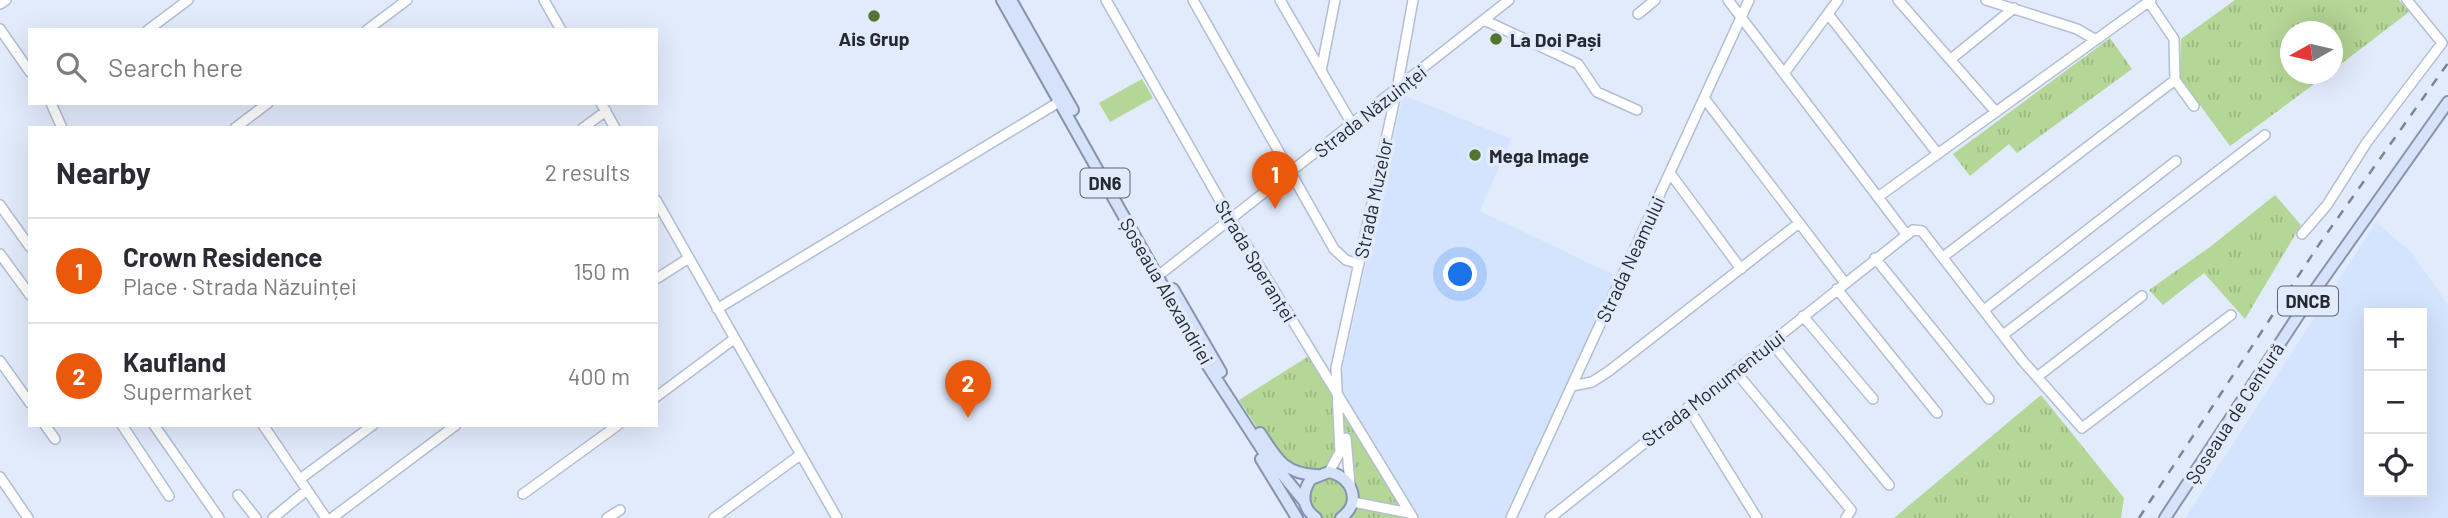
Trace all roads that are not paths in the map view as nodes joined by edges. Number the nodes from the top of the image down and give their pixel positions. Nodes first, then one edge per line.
1 (6, 0) edge
2 (188, 0) edge
3 (196, 0) edge
4 (407, 0) edge
5 (544, 0) edge
6 (1002, 0) edge
7 (1011, 0) edge
8 (1106, 0) edge
9 (1193, 0) edge
10 (1280, 0) edge
11 (1335, 0) edge
12 (1413, 0) edge
13 (1509, 0) edge
14 (1655, 0) edge
15 (1728, 0) edge
16 (1749, 0) edge
17 (1839, 0) edge
18 (1898, 0) edge
19 (1986, 0) edge
20 (2407, 0) edge
21 (2150, 1) edge
22 (0, 4) edge
23 (2014, 8) junction
24 (1638, 13) dead end
25 (1828, 14) junction
26 (1741, 17) junction
27 (1484, 20) junction
28 (151, 28) edge
29 (159, 28) edge
30 (370, 28) edge
31 (560, 28) edge
32 (0, 29) edge
33 (2096, 40) junction
34 (1951, 59) junction
35 (28, 69) edge
36 (1321, 71) junction
37 (1785, 72) junction
38 (2175, 79) junction
39 (1397, 89) junction
40 (1704, 97) junction
41 (1059, 102) junction
42 (2448, 102) edge
43 (54, 105) edge
44 (265, 105) edge
45 (2194, 106) dead end
46 (603, 107) edge
47 (1637, 110) dead end
48 (1996, 112) junction
49 (1352, 124) junction
50 (61, 126) edge
51 (238, 126) edge
52 (585, 126) edge
53 (614, 126) edge
54 (2265, 135) dead end
55 (1938, 154) junction
56 (2176, 161) dead end
57 (1670, 173) junction
58 (1290, 174) junction
59 (1878, 197) junction
60 (0, 205) edge
61 (658, 207) edge
62 (1230, 218) junction
63 (1799, 223) junction
64 (1906, 234) junction
65 (2302, 234) dead end
66 (28, 244) edge
67 (0, 254) edge
68 (1943, 257) junction
69 (689, 258) junction
70 (1875, 258) junction
71 (1359, 264) junction
72 (1741, 269) junction
73 (1163, 272) junction
74 (658, 278) edge
75 (1841, 286) junction
76 (28, 292) edge
77 (2142, 296) dead end
78 (718, 309) junction
79 (1984, 310) junction
80 (1803, 316) junction
81 (2231, 316) dead end
82 (2003, 335) junction
83 (734, 339) junction
84 (1771, 342) junction
85 (0, 361) edge
86 (1208, 366) junction
87 (1735, 371) junction
88 (2037, 377) junction
89 (1572, 386) junction
90 (658, 396) edge
91 (1336, 396) junction
92 (1873, 399) dead end
93 (1989, 399) dead end
94 (28, 400) edge
95 (1688, 407) junction
96 (1937, 413) dead end
97 (47, 427) edge
98 (123, 427) edge
99 (155, 427) edge
100 (264, 427) edge
101 (370, 427) edge
102 (453, 427) edge
103 (615, 427) edge
104 (55, 439) dead end
105 (800, 455) junction
106 (1329, 472) junction
107 (1317, 475) junction
108 (0, 477) edge
109 (300, 479) junction
110 (1350, 484) junction
111 (1889, 485) dead end
112 (307, 490) junction
113 (523, 494) dead end
114 (238, 495) dead end
115 (169, 496) dead end
116 (1304, 500) junction
117 (1353, 502) junction
118 (1515, 508) junction
119 (620, 510) dead end
120 (1411, 515) edge
121 (1315, 517) edge
122 (28, 518) edge
123 (219, 518) edge
124 (256, 518) edge
125 (273, 518) edge
126 (326, 518) edge
127 (332, 518) edge
128 (607, 518) edge
129 (714, 518) edge
130 (836, 518) edge
131 (1297, 518) edge
132 (1342, 518) edge
133 (1511, 518) edge
134 (1520, 518) edge
135 (1550, 518) edge
136 (1757, 518) edge
137 (1846, 518) edge
138 (2165, 518) edge

1 - 22 street
2 - 28 street
3 - 29 street
4 - 30 street
5 - 31 street
6 - 41 main road, Șoseaua Alexandriei / DN6
7 - 73 main road, Șoseaua Alexandriei / DN6
8 - 62 street, Strada Speranței
9 - 58 street
10 - 36 street
11 - 36 street
12 - 39 street, Strada Muzelor
13 - 27 street, Strada Năzuinței
14 - 24 street
15 - 26 street
16 - 26 street, Strada Neamului
17 - 25 street
18 - 34 street
19 - 23 street
20 - 65 street
21 - 33 street
21 - 38 street
23 - 33 street
23 - 34 street
25 - 37 street
25 - 55 street
26 - 37 street
26 - 40 street, Strada Neamului
27 - 39 street, Strada Năzuinței
27 - 47 street
32 - 35 street
33 - 48 street
34 - 48 street
36 - 49 street
37 - 59 street
38 - 45 street
38 - 68 street
39 - 49 street, Strada Năzuinței
39 - 71 street, Strada Muzelor
40 - 57 street, Strada Neamului
40 - 63 street
41 - 78 street
41 - 86 main road, Șoseaua Alexandriei / DN6
42 - 138 main road, Șoseaua de Centură / DNCB
43 - 50 street
44 - 51 street
46 - 52 street
46 - 53 street
48 - 55 street
49 - 58 street, Strada Năzuinței
54 - 82 street
55 - 59 street
56 - 79 street
57 - 72 street
57 - 89 street, Strada Neamului
58 - 62 street, Strada Năzuinței
58 - 71 street
59 - 64 street
60 - 66 street
61 - 69 street
62 - 73 street, Strada Năzuinței
62 - 91 street, Strada Speranței
63 - 72 street
63 - 75 street
64 - 68 street, Strada Monumentului
64 - 70 street, Strada Monumentului
67 - 76 street
68 - 79 street
69 - 74 street
69 - 78 street
70 - 75 street, Strada Monumentului
70 - 93 street
71 - 91 street, Strada Muzelor
72 - 89 street
73 - 107 main road, Șoseaua Alexandriei / DN6
75 - 80 street, Strada Monumentului
75 - 96 street
77 - 88 street
78 - 83 street
79 - 82 street
80 - 84 street, Strada Monumentului
80 - 92 street
81 - 88 street
82 - 88 street
83 - 90 street
83 - 105 street
84 - 87 street, Strada Monumentului
84 - 111 street
85 - 94 street
86 - 116 main road, Șoseaua Alexandriei / DN6
86 - 131 main road, DN6
87 - 95 street, Strada Monumentului
87 - 137 street
89 - 118 street, Strada Neamului
91 - 106 street
91 - 110 street
91 - 120 street, Strada Speranței
95 - 135 street, Strada Monumentului
95 - 136 street
97 - 104 street
98 - 115 street
99 - 123 street
100 - 109 street
101 - 109 street
102 - 127 street
103 - 113 street
105 - 129 street
105 - 130 street
106 - 107 main road
106 - 110 main road
107 - 116 main road
108 - 122 street
109 - 112 street
110 - 117 main road
112 - 125 street
112 - 126 street
114 - 124 street
116 - 121 main road, DN6
117 - 120 street
117 - 132 main road
118 - 133 street, Strada Neamului
118 - 134 street
119 - 128 street

